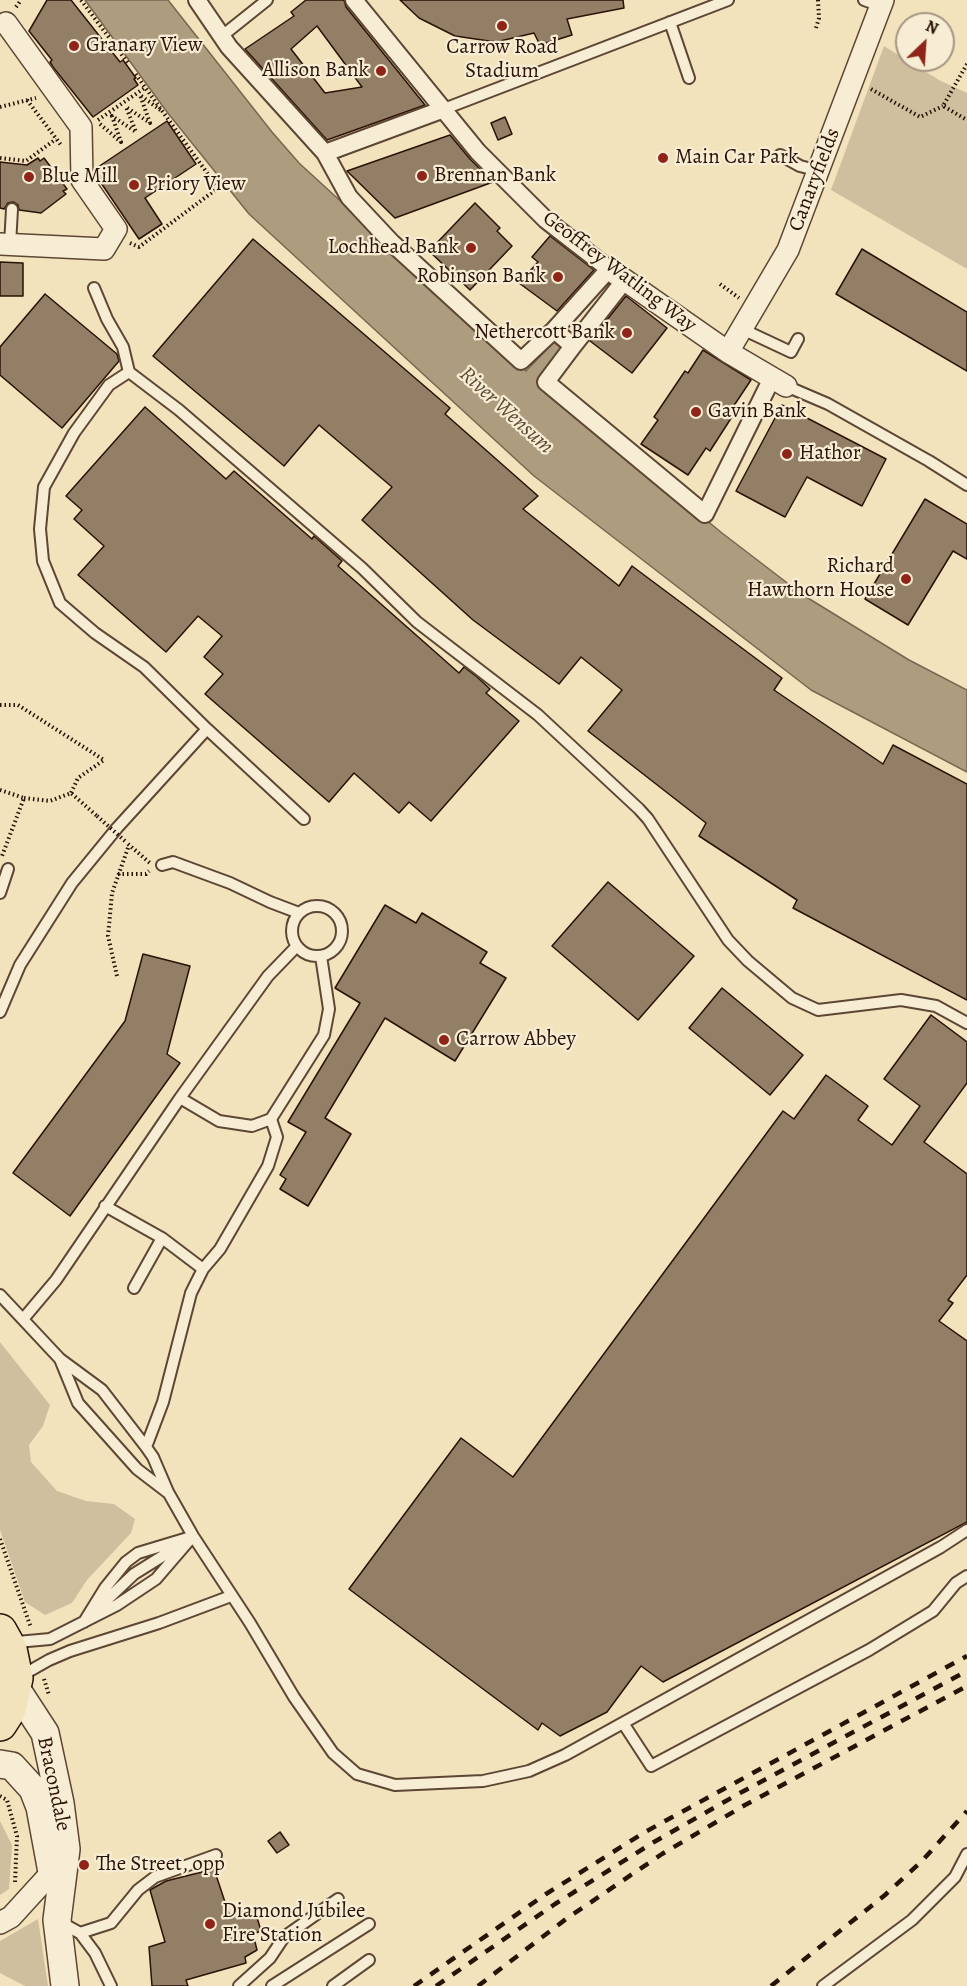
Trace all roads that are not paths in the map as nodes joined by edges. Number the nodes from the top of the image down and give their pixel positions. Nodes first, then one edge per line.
1 (197, 0) edge
2 (267, 0) edge
3 (354, 0) edge
4 (728, 0) edge
5 (876, 2) edge
6 (670, 22) junction
7 (6, 23) dead end
8 (222, 36) junction
9 (689, 78) dead end
10 (444, 109) junction
11 (325, 153) junction
12 (780, 155) dead end
13 (819, 171) junction
14 (12, 209) dead end
15 (5, 244) edge
16 (616, 275) junction
17 (94, 288) dead end
18 (742, 329) junction
19 (554, 330) junction
20 (798, 339) dead end
21 (573, 346) junction
22 (728, 352) junction
23 (129, 372) junction
24 (779, 382) junction
25 (967, 485) edge
26 (207, 729) junction
27 (304, 819) dead end
28 (4, 865) edge
29 (162, 865) dead end
30 (0, 893) edge
31 (299, 913) junction
32 (296, 946) junction
33 (321, 956) junction
34 (0, 1012) edge
35 (967, 1023) edge
36 (180, 1098) junction
37 (271, 1119) junction
38 (105, 1206) junction
39 (162, 1238) junction
40 (203, 1269) junction
41 (134, 1288) dead end
42 (0, 1295) edge
43 (24, 1318) junction
44 (60, 1359) junction
45 (146, 1447) junction
46 (168, 1492) junction
47 (967, 1530) edge
48 (193, 1536) junction
49 (967, 1576) edge
50 (231, 1596) junction
51 (84, 1622) junction
52 (0, 1630) edge
53 (16, 1683) junction
54 (623, 1723) junction
55 (0, 1724) edge
56 (0, 1764) edge
57 (967, 1854) edge
58 (216, 1855) dead end
59 (967, 1869) edge
60 (955, 1877) junction
61 (56, 1880) junction
62 (338, 1899) dead end
63 (57, 1920) junction
64 (0, 1923) edge
65 (369, 1924) dead end
66 (80, 1933) junction
67 (369, 1960) dead end
68 (65, 1986) edge
69 (111, 1986) edge
70 (239, 1986) edge
71 (272, 1986) edge
72 (333, 1986) edge
73 (823, 1986) edge

1 - 8 street
2 - 8 lane
3 - 10 street, Geoffrey Watling Way
4 - 6 lane
5 - 13 street, Canaryfields
6 - 9 lane
6 - 10 lane
7 - 15 street
8 - 11 street
10 - 11 street
10 - 16 street, Geoffrey Watling Way
11 - 19 street
12 - 13 lane
13 - 18 street, Canaryfields
14 - 15 lane
16 - 19 street
16 - 21 street
16 - 22 street, Geoffrey Watling Way
17 - 23 lane
18 - 20 lane
18 - 22 street, Canaryfields
19 - 21 street
21 - 24 street
22 - 24 street, Geoffrey Watling Way
23 - 26 lane
23 - 35 lane
24 - 25 lane
26 - 27 lane
26 - 34 lane
28 - 30 lane
29 - 31 lane
31 - 32 lane
31 - 33 lane
32 - 33 lane
32 - 36 lane
33 - 37 lane
36 - 37 lane
36 - 38 lane
37 - 40 lane
38 - 39 lane
38 - 43 lane
39 - 40 lane
39 - 41 lane
40 - 45 lane
42 - 43 lane
43 - 44 lane
44 - 45 lane
44 - 46 lane
45 - 46 lane
46 - 48 lane
47 - 54 lane
48 - 50 lane
48 - 51 lane
48 - 51 lane
48 - 51 lane
49 - 54 lane
50 - 53 lane
50 - 54 lane
51 - 52 lane
52 - 53 main road
53 - 55 main road
53 - 61 street, Bracondale
56 - 61 street, Bracondale
57 - 60 lane
58 - 66 lane
59 - 60 lane
60 - 73 lane
61 - 63 street, Bracondale
61 - 64 street
62 - 70 lane
63 - 66 lane
63 - 68 street, Bracondale
65 - 71 lane
66 - 69 lane
67 - 72 lane

